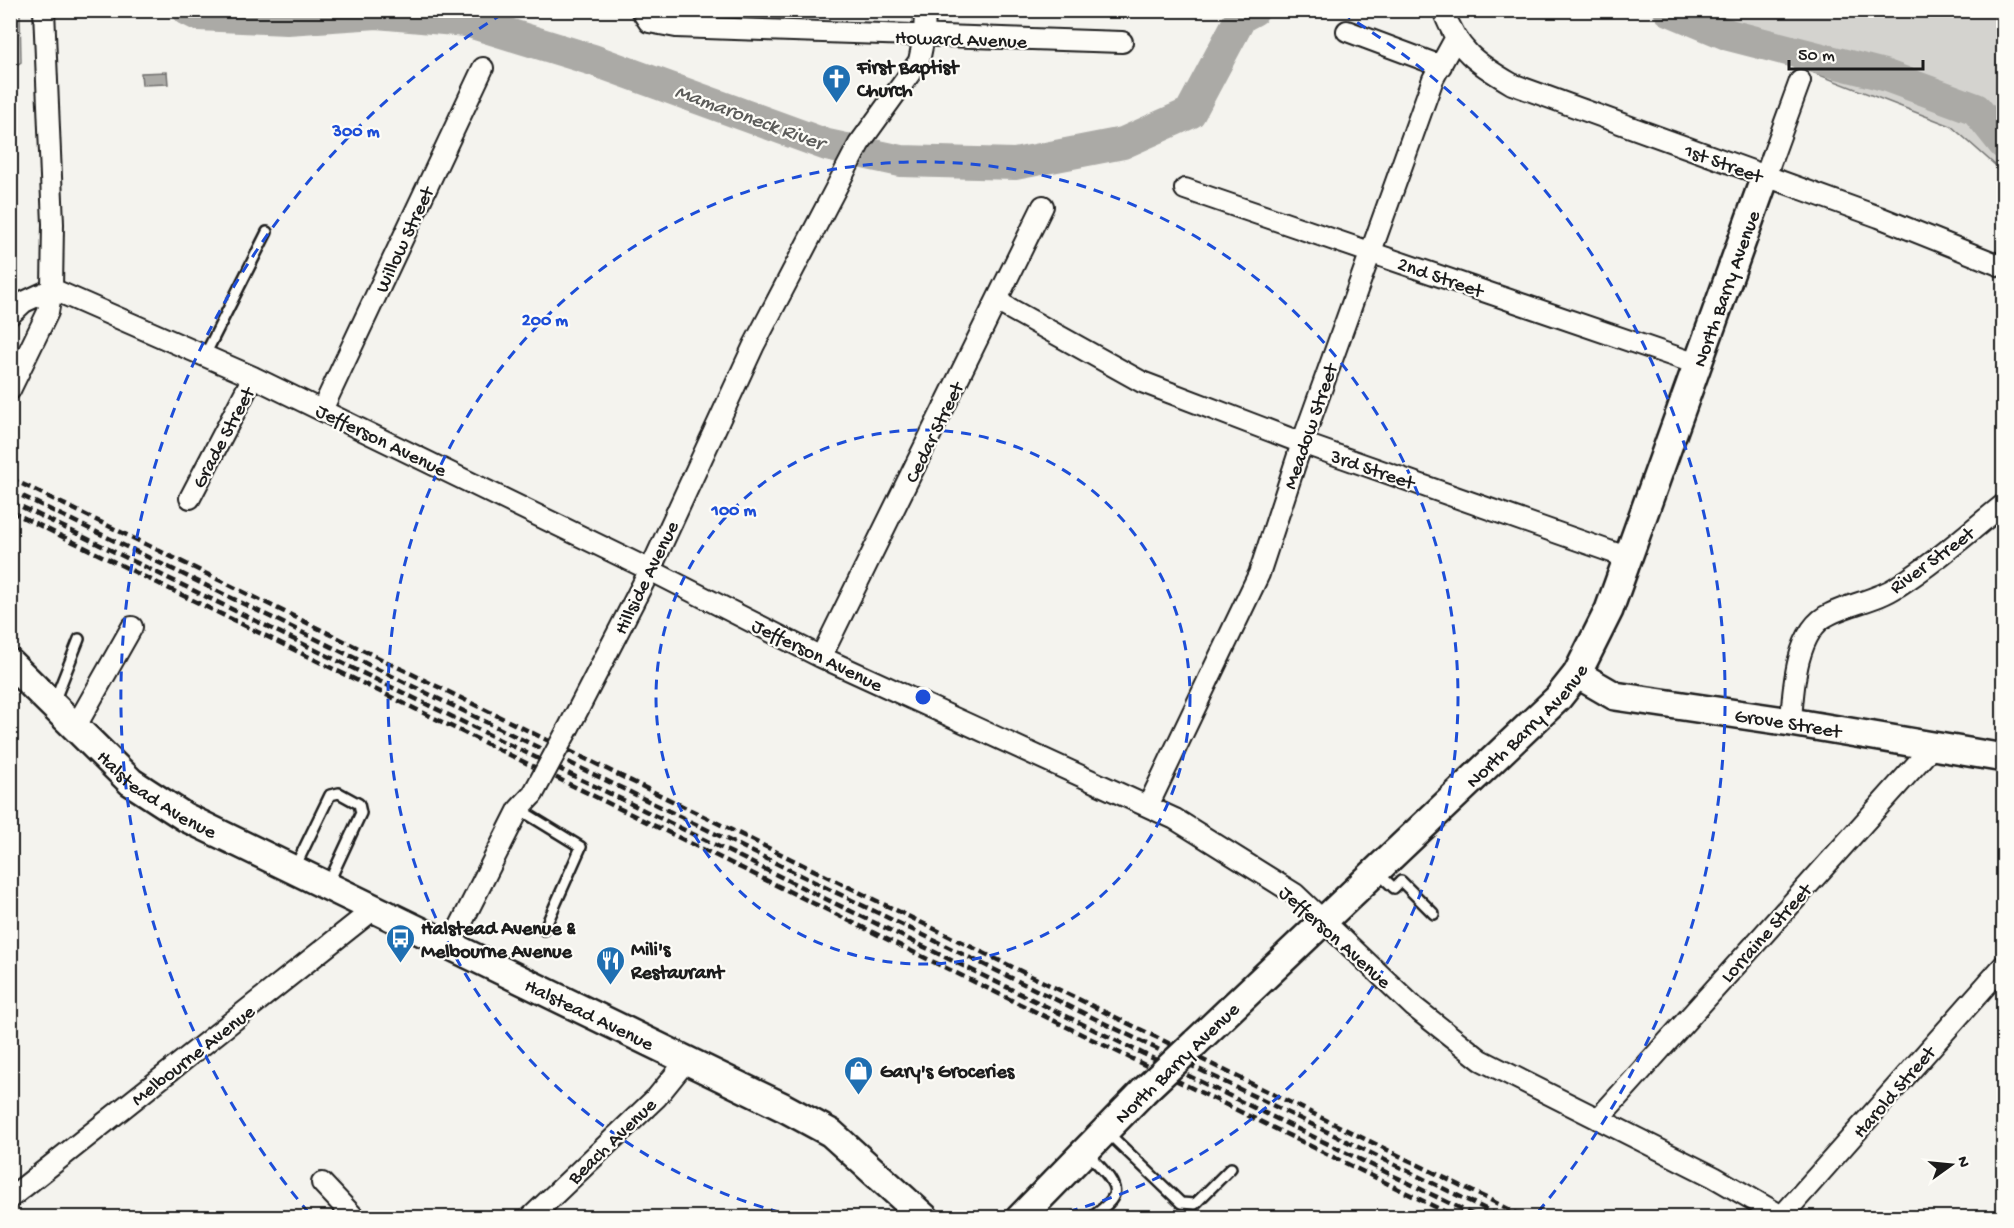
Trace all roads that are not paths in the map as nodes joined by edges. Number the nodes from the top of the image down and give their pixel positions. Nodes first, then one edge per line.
1 (44, 10) edge
2 (641, 10) edge
3 (925, 10) edge
4 (1443, 10) edge
5 (1347, 31) dead end
6 (924, 37) junction
7 (1455, 39) junction
8 (1122, 42) dead end
9 (1441, 66) junction
10 (483, 68) dead end
11 (1800, 81) dead end
12 (1766, 177) junction
13 (1185, 189) dead end
14 (1043, 206) dead end
15 (267, 232) dead end
16 (1370, 252) junction
17 (2004, 267) edge
18 (52, 289) junction
19 (998, 302) junction
20 (10, 315) edge
21 (205, 355) junction
22 (1697, 364) junction
23 (253, 377) junction
24 (12, 385) edge
25 (322, 410) junction
26 (1302, 443) junction
27 (190, 498) dead end
28 (2004, 504) edge
29 (1626, 557) junction
30 (650, 570) junction
31 (132, 627) dead end
32 (79, 639) dead end
33 (821, 657) junction
34 (1577, 674) junction
35 (15, 676) edge
36 (53, 704) junction
37 (1791, 722) junction
38 (76, 726) junction
39 (1933, 746) junction
40 (2004, 758) edge
41 (1148, 806) junction
42 (519, 809) junction
43 (293, 870) junction
44 (1376, 871) junction
45 (327, 886) junction
46 (374, 909) junction
47 (1434, 914) dead end
48 (1323, 920) junction
49 (544, 930) dead end
50 (450, 946) junction
51 (2004, 965) edge
52 (687, 1060) junction
53 (1598, 1119) junction
54 (1106, 1131) junction
55 (1086, 1151) junction
56 (1231, 1168) dead end
57 (322, 1183) dead end
58 (11, 1196) edge
59 (1784, 1217) edge
60 (355, 1218) edge
61 (530, 1218) edge
62 (925, 1218) edge
63 (1020, 1218) edge
64 (1091, 1218) edge

1 - 18 street
2 - 6 street, Howard Avenue
3 - 6 street, Hillside Avenue
4 - 7 street
5 - 9 street
6 - 8 street, Howard Avenue
6 - 30 street, Hillside Avenue
7 - 9 street, Meadow Street
7 - 12 street, 1st Street
9 - 16 street, Meadow Street
10 - 25 street, Willow Street
11 - 12 street, North Barry Avenue
12 - 17 street, 1st Street
12 - 22 street, North Barry Avenue
13 - 16 street, 2nd Street
14 - 19 street, Cedar Street
15 - 21 lane
16 - 22 street, 2nd Street
16 - 26 street, Meadow Street
18 - 20 street
18 - 21 street, Jefferson Avenue
18 - 24 street
19 - 26 street, 3rd Street
19 - 33 street, Cedar Street
21 - 23 street, Jefferson Avenue
22 - 29 street, North Barry Avenue
23 - 25 street, Jefferson Avenue
23 - 27 street, Grade Street
25 - 30 street, Jefferson Avenue
26 - 29 street, 3rd Street
26 - 41 street, Meadow Street
28 - 37 street, River Street
29 - 34 street, North Barry Avenue
30 - 33 street, Jefferson Avenue
30 - 42 street, Hillside Avenue, bridge
31 - 38 street
32 - 36 lane
33 - 41 street, Jefferson Avenue
34 - 37 street, Grove Street
34 - 44 street, North Barry Avenue
35 - 36 street, Halstead Avenue
36 - 38 street, Halstead Avenue
37 - 39 street, Grove Street
38 - 43 street, Halstead Avenue
39 - 40 street, Grove Street
39 - 53 street, Lorraine Street
41 - 48 street, Jefferson Avenue
42 - 49 lane
42 - 50 street, Hillside Avenue
43 - 45 street, Halstead Avenue
43 - 45 lane
44 - 47 lane
44 - 48 street, North Barry Avenue
45 - 46 street, Halstead Avenue
46 - 50 street, Halstead Avenue
46 - 58 street, Melbourne Avenue
48 - 53 street, Jefferson Avenue
48 - 54 street, North Barry Avenue, bridge
50 - 52 street, Halstead Avenue
51 - 59 street, Harold Street
52 - 61 street, Beach Avenue
52 - 62 street, Halstead Avenue
53 - 59 street, Jefferson Avenue
54 - 55 street, North Barry Avenue
54 - 56 lane
55 - 63 street, North Barry Avenue
55 - 64 lane
57 - 60 street

